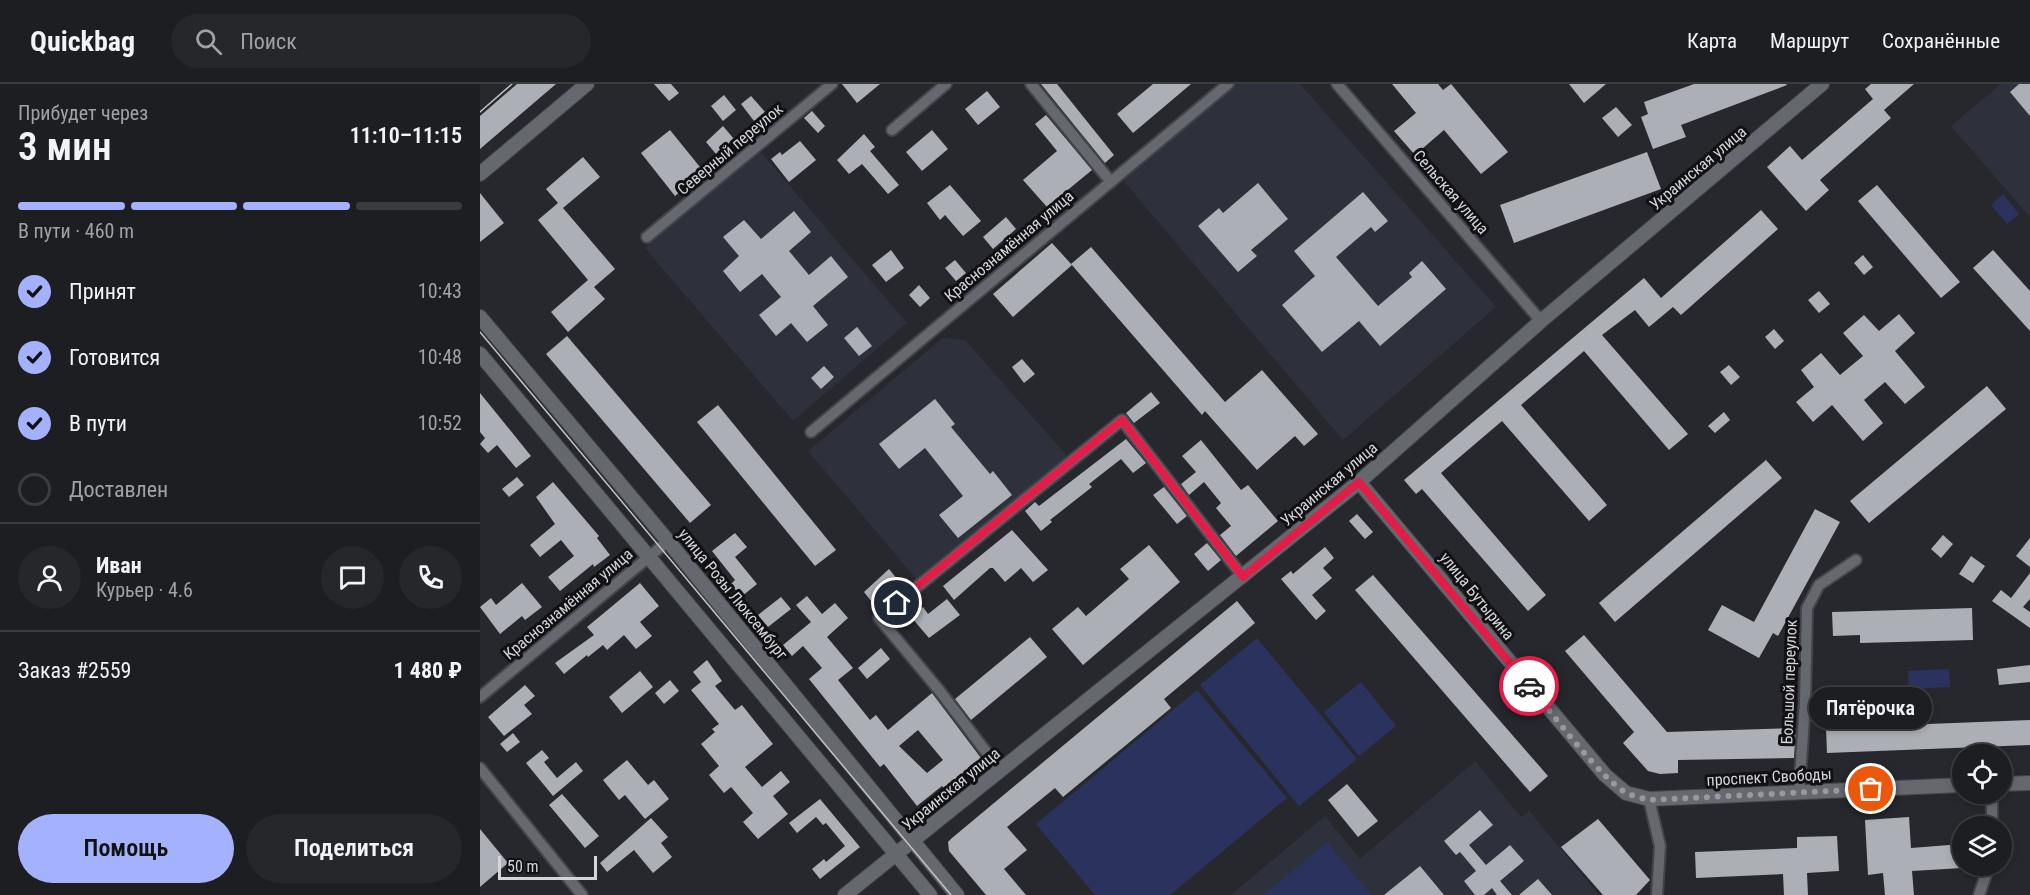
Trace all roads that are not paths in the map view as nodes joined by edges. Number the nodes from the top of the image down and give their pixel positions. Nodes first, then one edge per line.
1 (587, 84) edge
2 (832, 84) edge
3 (946, 84) edge
4 (1031, 84) edge
5 (1228, 84) edge
6 (1337, 84) edge
7 (1822, 84) edge
8 (892, 130) dead end
9 (480, 174) edge
10 (1111, 182) junction
11 (647, 237) dead end
12 (480, 317) edge
13 (1541, 321) junction
14 (480, 354) edge
15 (811, 432) dead end
16 (1359, 482) junction
17 (668, 541) junction
18 (648, 558) junction
19 (1856, 560) dead end
20 (1243, 577) junction
21 (480, 697) edge
22 (480, 768) edge
23 (1000, 770) junction
24 (2030, 783) edge
25 (2012, 784) edge
26 (1952, 785) edge
27 (1799, 792) junction
28 (1649, 800) junction
29 (912, 841) junction
30 (896, 855) junction
31 (1986, 876) edge
32 (582, 895) edge
33 (845, 895) edge
34 (930, 895) edge
35 (957, 895) edge
36 (1657, 895) edge
37 (1979, 895) edge

1 - 9 street
2 - 11 street, Северный переулок
3 - 8 street
4 - 10 street
5 - 10 street, Краснознамённая улица
6 - 13 street, Сельская улица
7 - 13 street, Украинская улица
10 - 15 street, Краснознамённая улица
12 - 17 street, улица Розы Люксембург
13 - 16 street, Украинская улица
14 - 18 street
16 - 20 street, Украинская улица
16 - 28 street, улица Бутырина
17 - 18 street, Краснознамённая улица
17 - 29 street, улица Розы Люксембург
18 - 21 street, Краснознамённая улица
18 - 30 street
19 - 27 street, Большой переулок
20 - 23 street, Украинская улица
20 - 23 street
22 - 32 street
23 - 29 street, Украинская улица
24 - 25 street
26 - 27 street, проспект Свободы
27 - 28 street, проспект Свободы
28 - 36 street
29 - 30 street, Украинская улица
29 - 35 street, улица Розы Люксембург
30 - 33 street, Украинская улица
30 - 34 street
31 - 37 street

